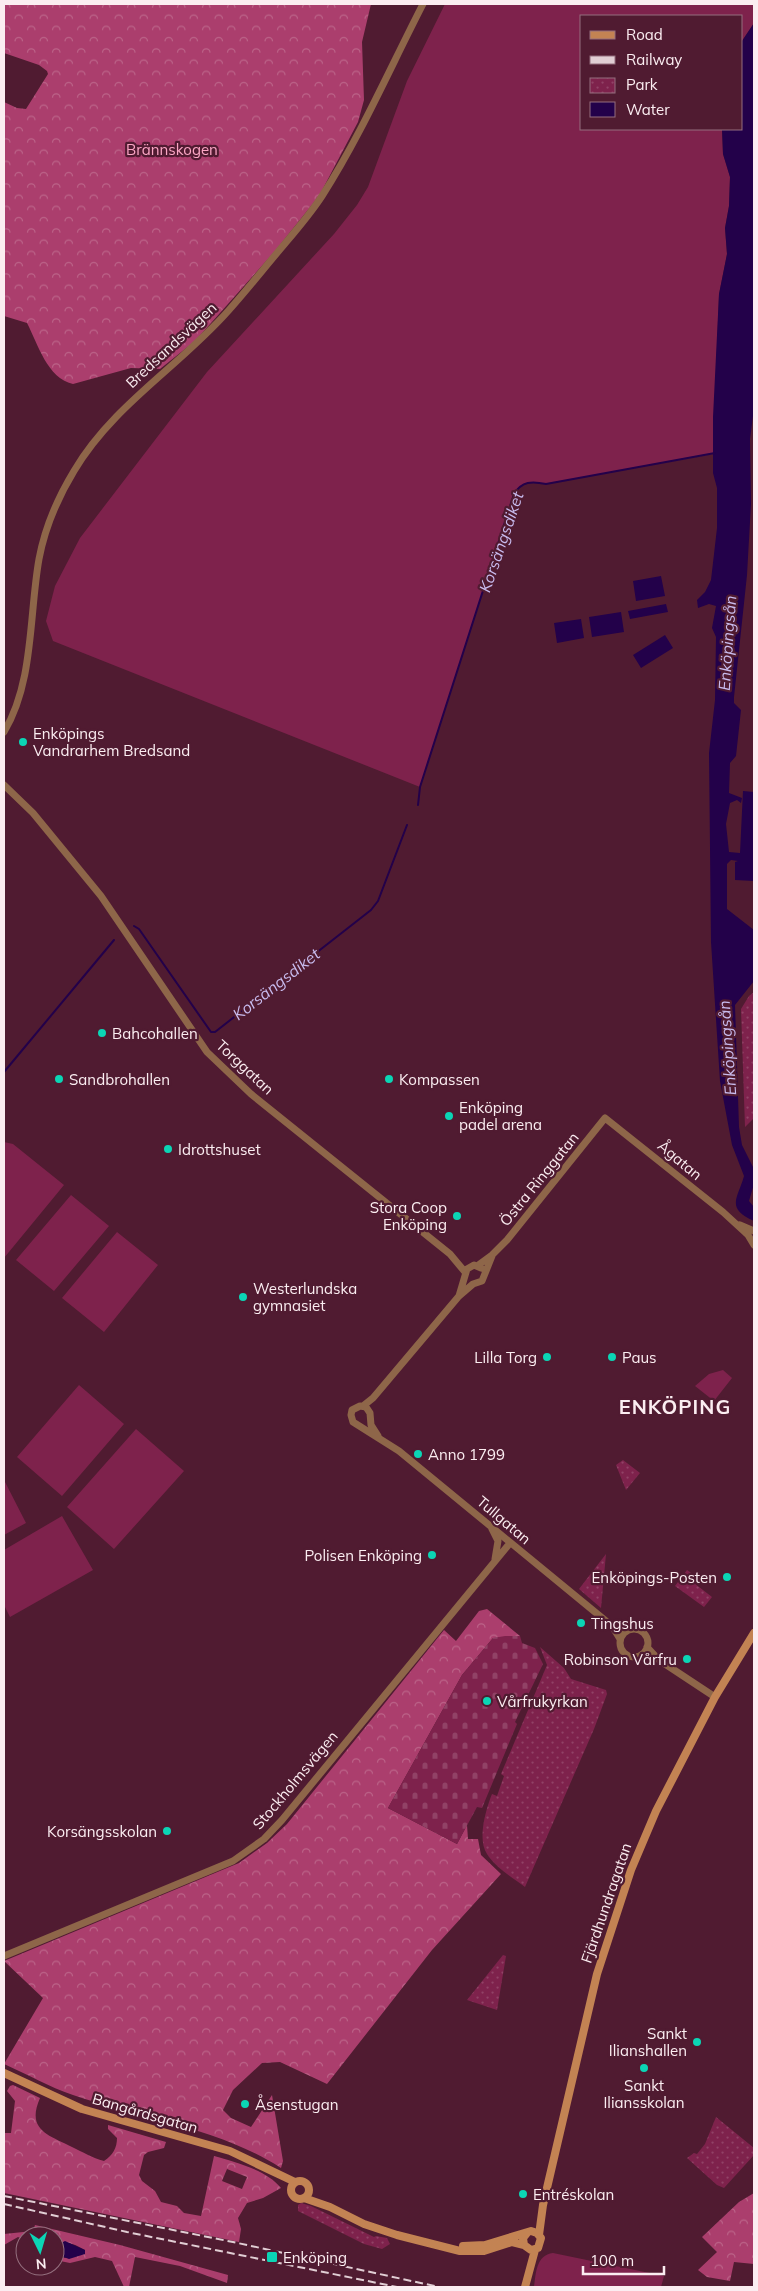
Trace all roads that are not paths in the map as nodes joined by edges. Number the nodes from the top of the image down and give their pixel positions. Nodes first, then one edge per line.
1 (423, 4) edge
2 (4, 732) edge
3 (5, 788) edge
4 (605, 1118) joint
5 (753, 1236) edge
6 (450, 1254) junction
7 (492, 1255) junction
8 (475, 1265) junction
9 (484, 1273) junction
10 (465, 1275) junction
11 (473, 1284) junction
12 (459, 1296) junction
13 (373, 1398) junction
14 (362, 1406) junction
15 (370, 1416) junction
16 (360, 1425) junction
17 (378, 1436) junction
18 (491, 1526) junction
19 (510, 1543) junction
20 (494, 1562) junction
21 (612, 1626) junction
22 (628, 1630) junction
23 (754, 1633) edge
24 (620, 1638) junction
25 (648, 1647) junction
26 (641, 1656) junction
27 (659, 1660) junction
28 (714, 1697) junction
29 (4, 1956) edge
30 (6, 2075) edge
31 (293, 2185) junction
32 (306, 2194) junction
33 (543, 2205) junction
34 (529, 2232) junction
35 (539, 2235) junction
36 (525, 2246) junction
37 (450, 2248) junction
38 (535, 2250) junction
39 (528, 2274) junction
40 (525, 2287) edge

1 - 2 street, Bredsandsvägen
3 - 6 street, Torggatan
4 - 5 street, Ågatan
4 - 7 street, Östra Ringgatan
6 - 8 street, Torggatan
6 - 10 street, Torggatan
7 - 8 street, Östra Ringgatan
7 - 9 street, Östra Ringgatan
8 - 9 street
8 - 10 street
9 - 11 street
10 - 11 street
10 - 12 street
11 - 12 street
12 - 13 street
13 - 14 street
13 - 15 street
14 - 15 street
14 - 16 street
15 - 16 street
15 - 17 street, Tullgatan
16 - 17 street, Tullgatan
17 - 18 street, Tullgatan
18 - 19 street, Tullgatan
18 - 20 street
19 - 20 street, Stockholmsvägen
19 - 21 street, Tullgatan
20 - 29 street, Stockholmsvägen
21 - 22 street, Tullgatan
21 - 24 street, Tullgatan
22 - 24 street
22 - 25 street
23 - 28 main road, Fjärdhundragatan
24 - 26 street
25 - 26 street
25 - 27 street
26 - 27 street
27 - 28 street
28 - 33 main road, Fjärdhundragatan
30 - 31 main road, Bangårdsgatan
31 - 32 main road
31 - 32 main road
32 - 37 main road
33 - 34 main road, Fjärdhundragatan
33 - 35 main road, Fjärdhundragatan
34 - 35 main road
34 - 36 main road
34 - 37 main road
35 - 38 main road
36 - 37 main road
36 - 38 main road
36 - 39 main road
38 - 39 main road
39 - 40 main road

